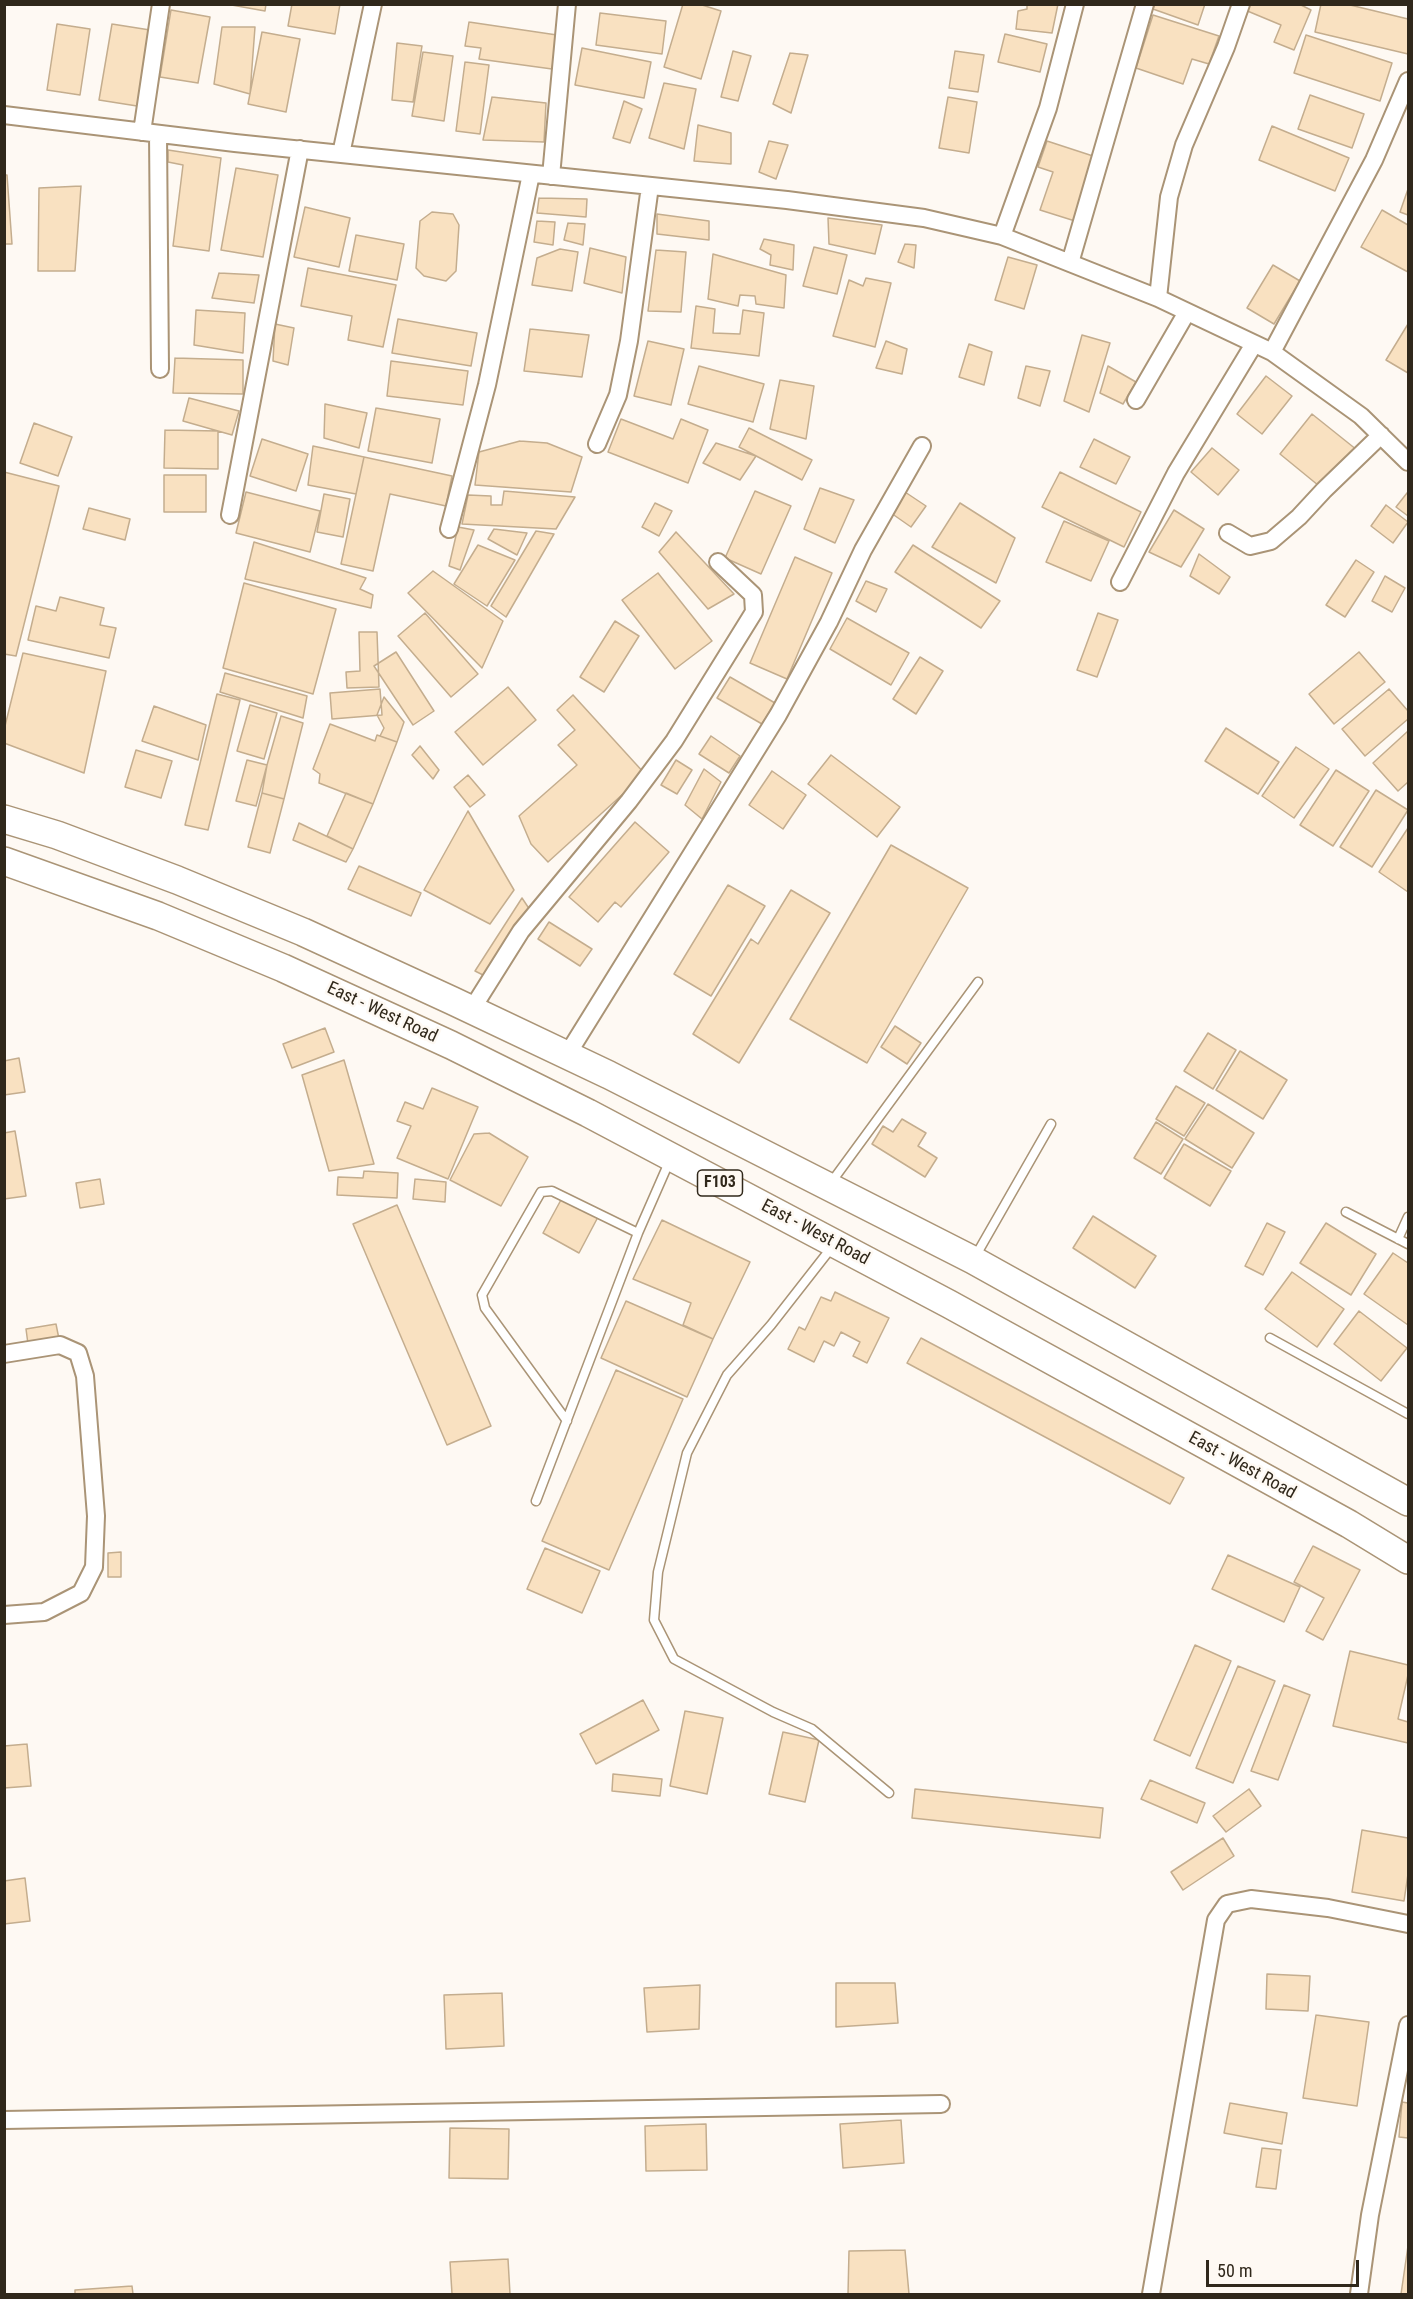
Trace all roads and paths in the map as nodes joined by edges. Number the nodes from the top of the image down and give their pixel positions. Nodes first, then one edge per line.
1 (161, 4) edge
2 (373, 4) edge
3 (567, 4) edge
4 (1075, 4) edge
5 (1145, 4) edge
6 (1241, 4) edge
7 (1408, 81) edge
8 (4, 115) edge
9 (150, 133) junction
10 (300, 150) junction
11 (341, 154) junction
12 (531, 174) junction
13 (551, 176) junction
14 (650, 186) junction
15 (1002, 236) junction
16 (1070, 263) junction
17 (1158, 298) junction
18 (1187, 312) junction
19 (1254, 344) junction
20 (1272, 352) junction
21 (160, 369) dead end
22 (1136, 400) dead end
23 (1381, 435) junction
24 (597, 444) dead end
25 (922, 446) dead end
26 (1408, 462) edge
27 (230, 515) dead end
28 (449, 529) dead end
29 (1228, 533) dead end
30 (718, 562) dead end
31 (1120, 582) dead end
32 (4, 819) edge
33 (4, 861) edge
34 (978, 982) dead end
35 (472, 1009) junction
36 (567, 1055) junction
37 (1051, 1124) dead end
38 (671, 1157) junction
39 (828, 1187) junction
40 (1346, 1212) dead end
41 (1408, 1217) edge
42 (638, 1233) junction
43 (1398, 1239) junction
44 (834, 1244) junction
45 (1408, 1244) edge
46 (973, 1260) junction
47 (1270, 1338) dead end
48 (4, 1354) edge
49 (1408, 1414) edge
50 (567, 1421) junction
51 (536, 1501) dead end
52 (1408, 1502) edge
53 (1408, 1560) edge
54 (4, 1615) edge
55 (889, 1793) dead end
56 (1408, 1924) edge
57 (1408, 2025) edge
58 (941, 2104) dead end
59 (4, 2120) edge
60 (1150, 2295) edge
61 (1359, 2295) edge

1 - 9 street
2 - 11 street
3 - 13 street
4 - 15 street
5 - 16 street
6 - 17 street
7 - 20 street
8 - 9 street
9 - 10 street
9 - 21 street
10 - 11 street
10 - 27 street
11 - 12 street
12 - 13 street
12 - 28 street
13 - 14 street
14 - 15 street
14 - 24 street
15 - 16 street
16 - 17 street
17 - 18 street
18 - 19 street
18 - 22 street
19 - 20 street
19 - 31 street
20 - 23 street
23 - 26 street
23 - 29 street
25 - 36 street
30 - 35 street
32 - 35 main road, F103
33 - 38 main road, East - West Road / F103
34 - 39 lane
35 - 36 main road, F103
36 - 39 main road, F103
37 - 46 lane
38 - 42 lane
38 - 44 main road, East - West Road / F103
39 - 46 main road, F103
40 - 43 lane
41 - 43 lane
42 - 50 lane
42 - 50 lane
43 - 45 lane
44 - 53 main road, East - West Road / F103
44 - 55 lane
46 - 52 main road, F103
47 - 49 lane
48 - 54 street
50 - 51 lane
56 - 60 street
57 - 61 street
58 - 59 street

